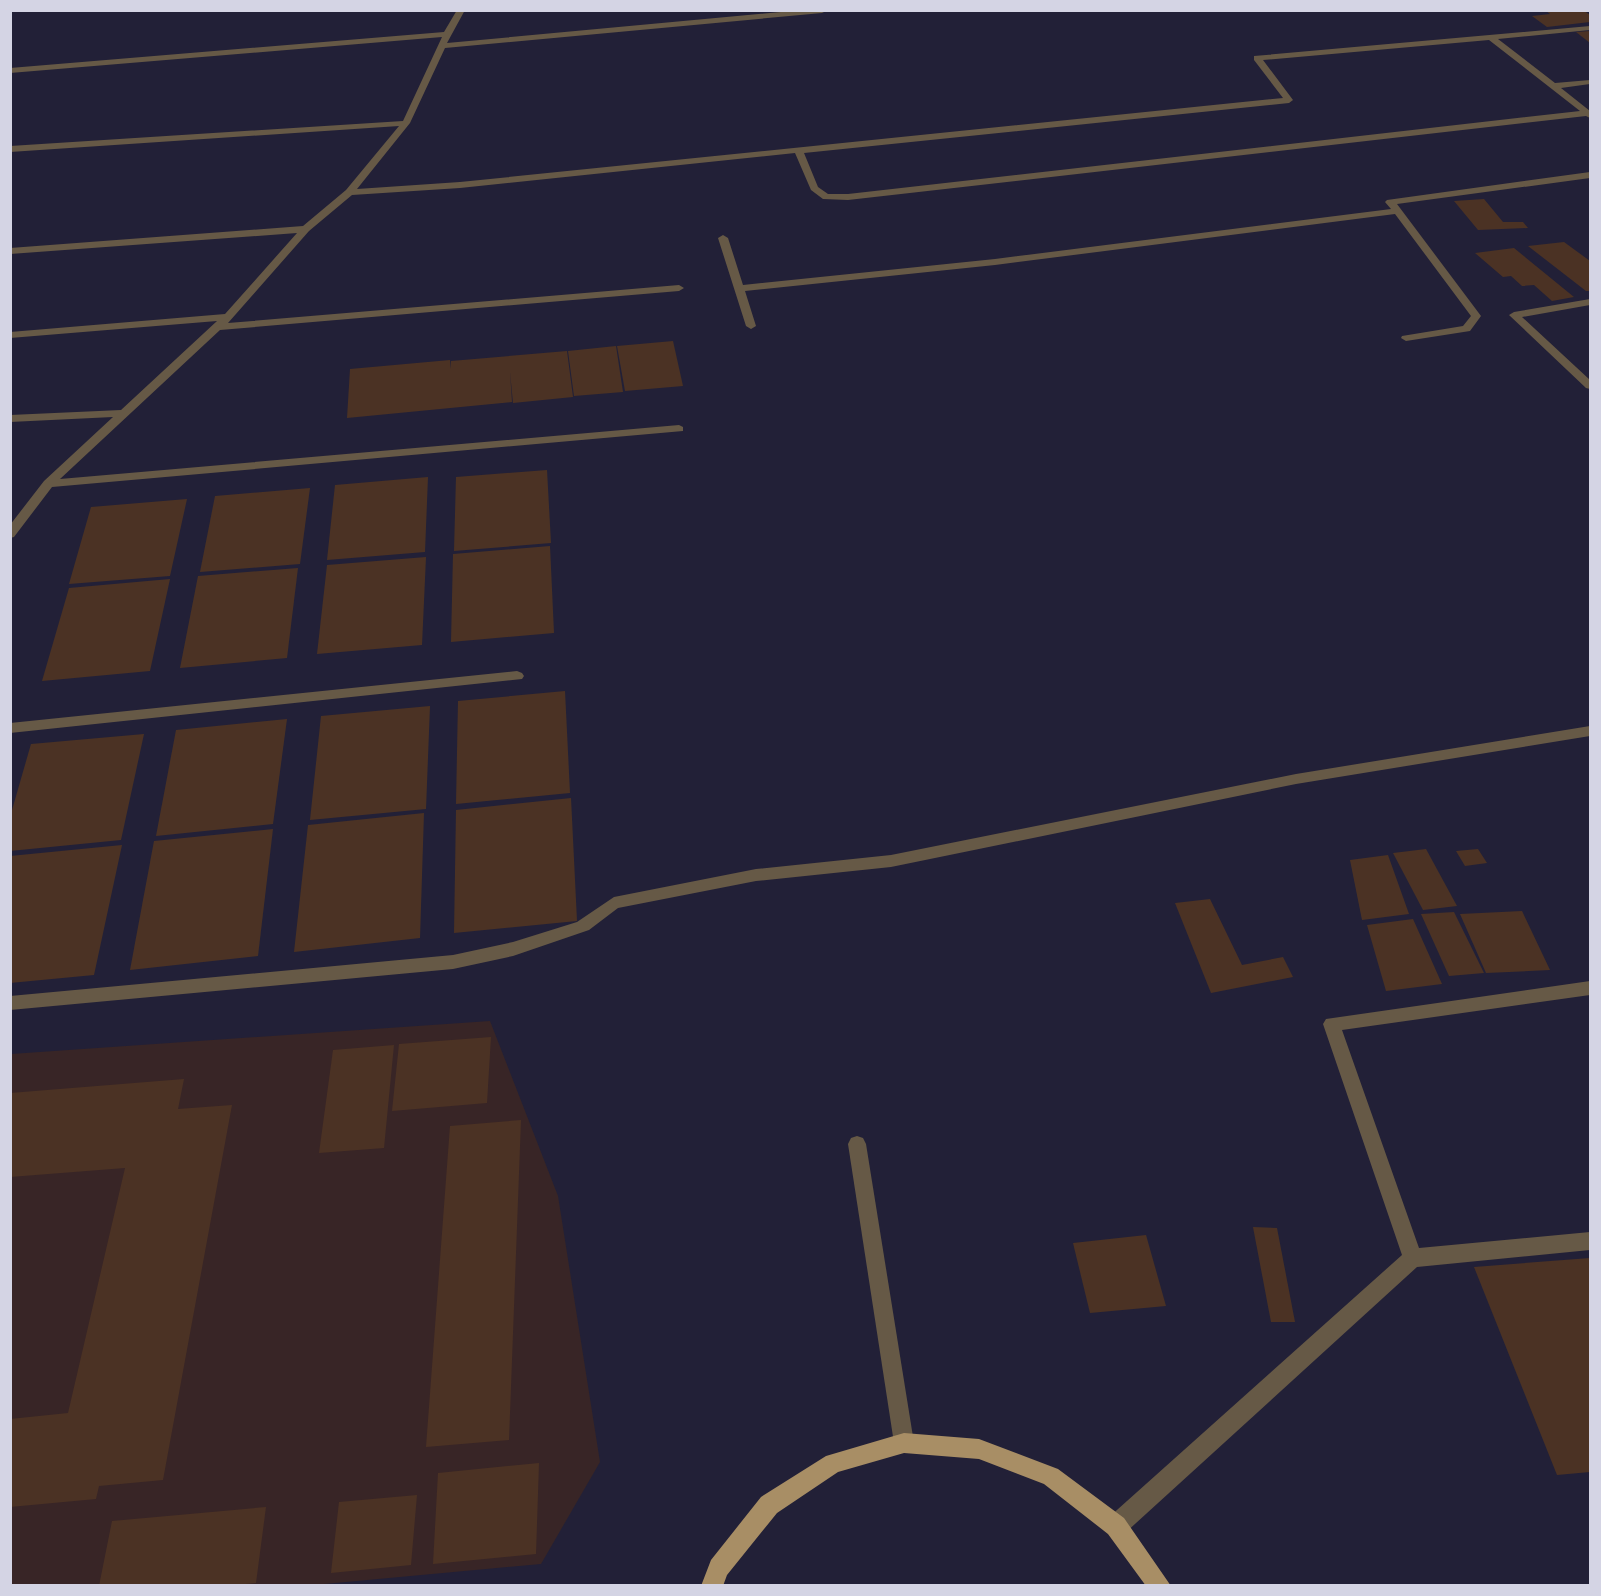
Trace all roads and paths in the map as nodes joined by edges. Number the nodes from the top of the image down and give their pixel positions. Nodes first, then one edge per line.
1 (461, 10) edge
2 (822, 11) edge
3 (1590, 28) edge
4 (447, 34) junction
5 (1491, 37) junction
6 (443, 46) junction
7 (10, 71) edge
8 (1590, 82) edge
9 (1553, 86) junction
10 (1589, 115) edge
11 (406, 123) junction
12 (10, 149) edge
13 (798, 150) junction
14 (1590, 175) edge
15 (349, 192) junction
16 (1393, 206) junction
17 (306, 229) junction
18 (723, 238) dead end
19 (10, 251) edge
20 (679, 288) dead end
21 (739, 289) junction
22 (1590, 302) edge
23 (228, 317) junction
24 (751, 326) dead end
25 (217, 327) junction
26 (10, 335) edge
27 (1406, 338) dead end
28 (1590, 386) edge
29 (126, 413) junction
30 (10, 420) edge
31 (679, 429) dead end
32 (48, 484) junction
33 (16, 520) edge
34 (10, 534) edge
35 (518, 676) dead end
36 (10, 728) edge
37 (1590, 731) edge
38 (1590, 988) edge
39 (10, 1003) edge
40 (857, 1144) dead end
41 (1590, 1241) edge
42 (1413, 1258) junction
43 (904, 1443) junction
44 (1116, 1526) junction
45 (712, 1586) edge
46 (1160, 1586) edge

1 - 4 street
2 - 6 street
3 - 5 street
4 - 6 street
4 - 7 street
5 - 9 street
5 - 13 street
6 - 11 street
8 - 9 street
9 - 10 street
10 - 13 street
11 - 12 street
11 - 15 street
13 - 15 street
14 - 16 street
15 - 17 street
16 - 21 street
16 - 27 street
17 - 19 street
17 - 23 street
18 - 21 street
20 - 25 street
21 - 24 street
22 - 28 street
23 - 25 street
23 - 26 street
25 - 29 street
29 - 30 street
29 - 32 street
31 - 32 street
32 - 33 street
33 - 34 street
35 - 36 street
37 - 39 street
38 - 42 street
40 - 43 street
41 - 42 street
42 - 44 street
43 - 44 main road
43 - 45 main road
44 - 46 main road

